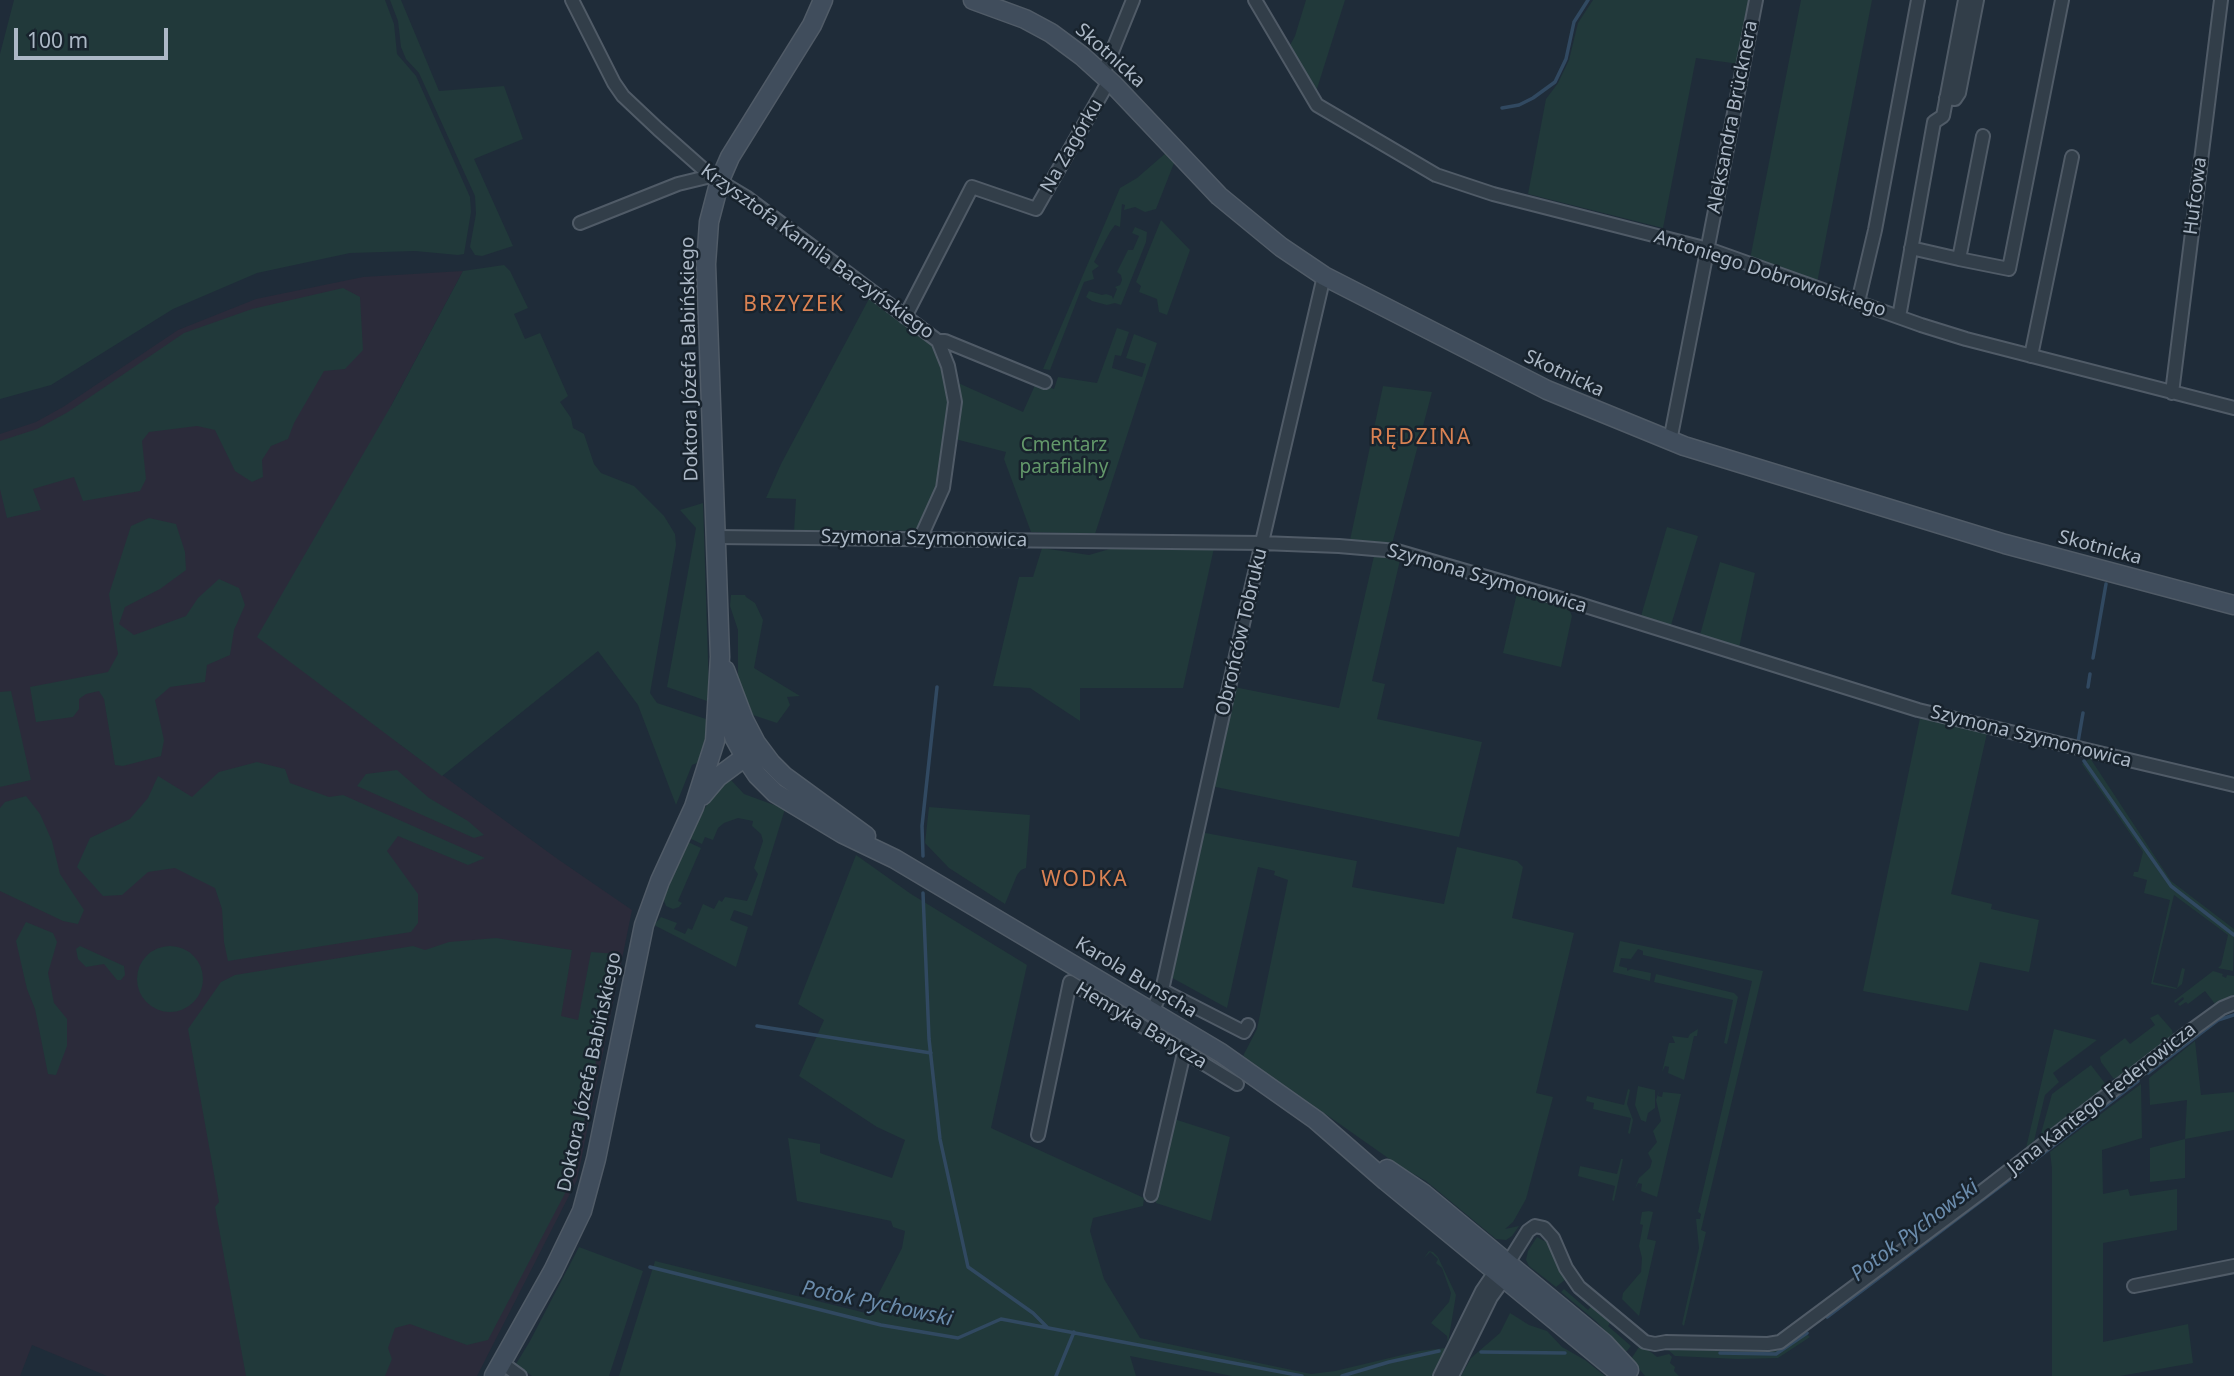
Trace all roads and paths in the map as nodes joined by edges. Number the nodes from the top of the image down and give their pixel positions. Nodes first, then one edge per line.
1 (572, 0) edge
2 (973, 0) edge
3 (1133, 0) edge
4 (1255, 0) edge
5 (1756, 0) edge
6 (1917, 0) edge
7 (1965, 0) edge
8 (1977, 0) edge
9 (2062, 0) edge
10 (2221, 0) edge
11 (823, 2) edge
12 (1108, 79) junction
13 (1946, 98) junction
14 (1983, 136) dead end
15 (2072, 157) dead end
16 (715, 178) junction
17 (580, 223) dead end
18 (1911, 248) junction
19 (1708, 249) junction
20 (1959, 259) junction
21 (1324, 276) junction
22 (1858, 302) junction
23 (905, 317) junction
24 (1899, 317) junction
25 (938, 341) junction
26 (2031, 356) junction
27 (1045, 382) dead end
28 (2172, 393) junction
29 (2234, 408) edge
30 (1670, 441) junction
31 (716, 537) junction
32 (920, 539) junction
33 (1262, 543) junction
34 (2234, 605) edge
35 (720, 657) junction
36 (719, 692) junction
37 (747, 749) junction
38 (708, 769) junction
39 (2234, 785) edge
40 (694, 807) junction
41 (1162, 990) junction
42 (2234, 1003) edge
43 (1152, 1012) junction
44 (1248, 1025) dead end
45 (1187, 1043) junction
46 (1237, 1084) dead end
47 (1038, 1135) dead end
48 (1151, 1195) dead end
49 (2234, 1266) edge
50 (1502, 1271) junction
51 (2134, 1286) dead end
52 (498, 1370) edge
53 (520, 1376) edge
54 (1440, 1376) edge
55 (1452, 1376) edge
56 (1623, 1376) edge
57 (1633, 1376) edge

1 - 16 street, Krzysztofa Kamila Baczyńskiego
2 - 12 street, Skotnicka
3 - 12 street
4 - 19 street, Antoniego Dobrowolskiego
5 - 19 street, Aleksandra Brücknera
6 - 22 street
7 - 13 street
8 - 13 street
9 - 20 street
10 - 28 street, Hufcowa
11 - 16 street, Doktora Józefa Babińskiego
12 - 21 street, Skotnicka
12 - 23 street, Na Zagórku
13 - 18 street
14 - 20 street
15 - 26 street
16 - 17 street
16 - 23 street, Krzysztofa Kamila Baczyńskiego
16 - 31 street, Doktora Józefa Babińskiego
18 - 20 street
18 - 24 street
19 - 22 street, Antoniego Dobrowolskiego
19 - 30 street, Aleksandra Brücknera
21 - 30 street, Skotnicka
21 - 33 street, Obrońców Tobruku
22 - 24 street, Antoniego Dobrowolskiego
23 - 25 street, Krzysztofa Kamila Baczyńskiego
24 - 26 street, Antoniego Dobrowolskiego
25 - 27 street
25 - 32 street, Krzysztofa Kamila Baczyńskiego
26 - 28 street, Antoniego Dobrowolskiego
28 - 29 street, Antoniego Dobrowolskiego
30 - 34 street, Skotnicka
31 - 32 street, Szymona Szymonowica
31 - 35 street, Doktora Józefa Babińskiego
32 - 33 street, Szymona Szymonowica
33 - 39 street, Szymona Szymonowica
33 - 41 street, Obrońców Tobruku
35 - 36 street, Doktora Józefa Babińskiego
35 - 37 street, Doktora Józefa Babińskiego
36 - 37 street, Karola Bunscha
36 - 38 street, Doktora Józefa Babińskiego
37 - 38 street
37 - 40 street, Doktora Józefa Babińskiego
37 - 43 street, Karola Bunscha
38 - 40 street, Doktora Józefa Babińskiego
40 - 52 street, Doktora Józefa Babińskiego
41 - 43 street, Obrońców Tobruku
41 - 44 street
42 - 50 street, Jana Kantego Federowicza
43 - 45 street, Karola Bunscha
45 - 46 street, Henryka Barycza
45 - 47 street, Henryka Barycza
45 - 48 street
45 - 50 street, Karola Bunscha
49 - 51 street
50 - 54 street
50 - 55 street
50 - 56 street, Karola Bunscha
50 - 57 street, Karola Bunscha
52 - 53 street

